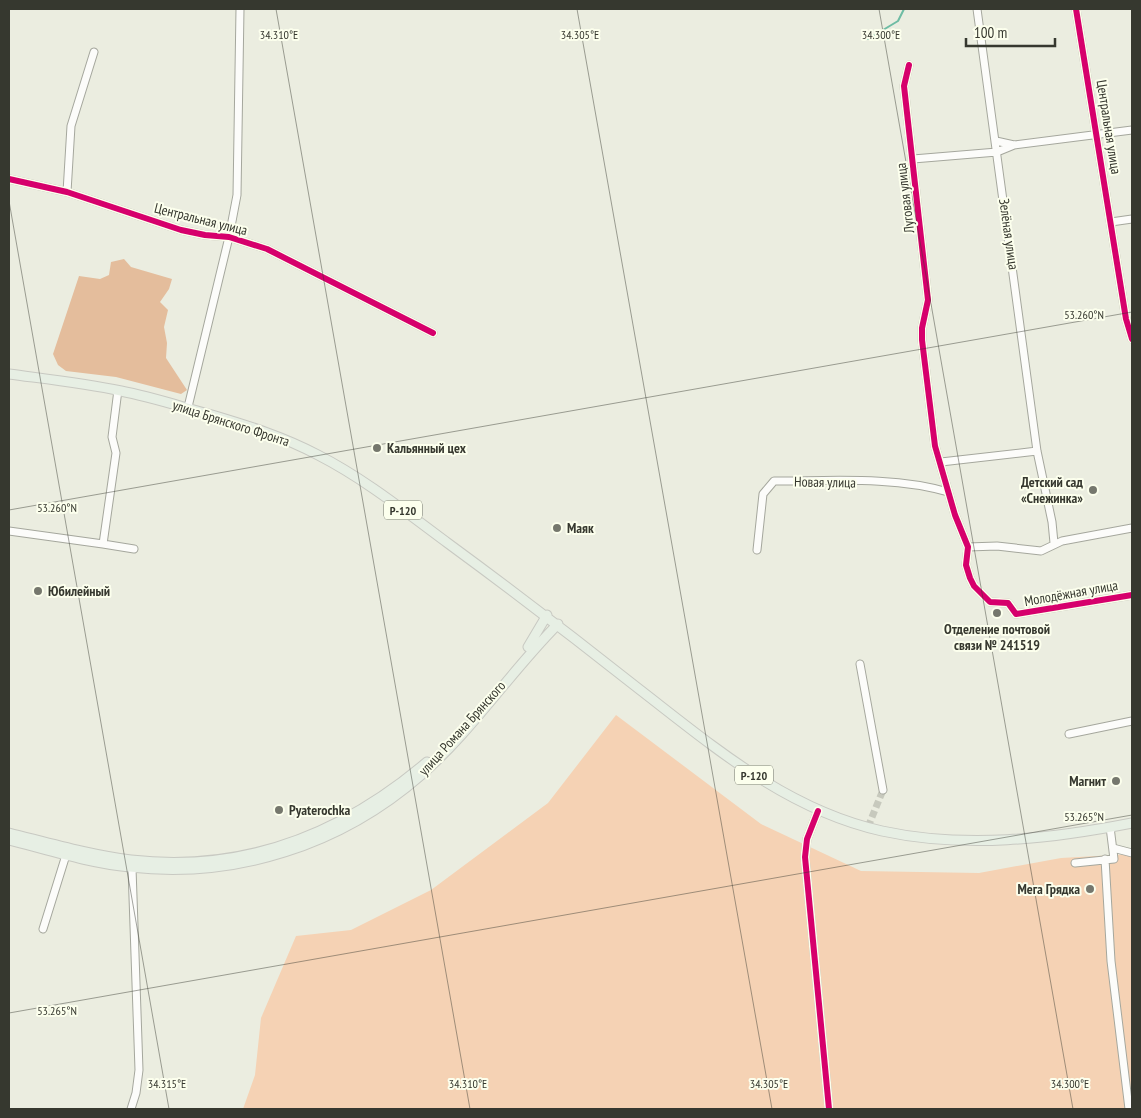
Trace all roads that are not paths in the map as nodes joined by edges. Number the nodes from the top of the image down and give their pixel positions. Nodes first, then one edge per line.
1 (240, 9) edge
2 (977, 9) edge
3 (1076, 9) edge
4 (94, 52) dead end
5 (909, 66) dead end
6 (1132, 130) edge
7 (1098, 136) junction
8 (996, 141) junction
9 (1014, 145) junction
10 (997, 152) junction
11 (913, 159) junction
12 (9, 179) edge
13 (67, 192) junction
14 (1132, 219) edge
15 (1111, 222) junction
16 (229, 237) junction
17 (433, 333) dead end
18 (1132, 339) edge
19 (9, 374) edge
20 (118, 390) junction
21 (188, 407) junction
22 (1037, 451) junction
23 (940, 462) junction
24 (944, 473) junction
25 (928, 486) junction
26 (948, 492) junction
27 (1132, 528) edge
28 (9, 531) edge
29 (1054, 543) junction
30 (103, 544) junction
31 (968, 547) junction
32 (134, 549) dead end
33 (757, 550) dead end
34 (1132, 595) edge
35 (990, 602) joint
36 (547, 615) junction
37 (558, 624) junction
38 (860, 664) dead end
39 (1132, 721) edge
40 (1069, 734) dead end
41 (883, 790) tunnel mouth
42 (818, 811) junction
43 (1132, 823) edge
44 (1110, 827) junction
45 (9, 833) edge
46 (9, 840) edge
47 (1113, 848) junction
48 (1132, 853) edge
49 (66, 855) junction
50 (1105, 860) junction
51 (1074, 863) dead end
52 (132, 868) junction
53 (43, 929) dead end
54 (131, 1109) edge
55 (829, 1109) edge
56 (1129, 1109) edge

1 - 16 street
2 - 8 street, Зелёная улица
3 - 7 street, Центральная улица
4 - 13 street
5 - 11 street, Луговая улица
6 - 7 street
7 - 9 street
7 - 15 street, Центральная улица
8 - 9 street
8 - 10 street, Зелёная улица
9 - 10 street
10 - 11 street
10 - 22 street, Зелёная улица
11 - 23 street, Луговая улица
12 - 13 street, Центральная улица
13 - 16 street, Центральная улица
14 - 15 street
15 - 18 street, Центральная улица
16 - 17 street, Центральная улица
16 - 21 street
19 - 20 main road, улица Брянского Фронта / Р-120
20 - 21 main road, улица Брянского Фронта / Р-120
20 - 30 street
21 - 36 main road, улица Брянского Фронта / Р-120
22 - 23 street
22 - 29 street, Зелёная улица
23 - 24 street, Луговая улица
24 - 25 street
24 - 26 street, Луговая улица
25 - 26 street, Новая улица
25 - 33 street, Новая улица
26 - 31 street, Луговая улица
27 - 29 street
28 - 30 street
29 - 31 street
30 - 32 street
31 - 35 street, Луговая улица
34 - 35 street, Молодёжная улица
36 - 37 main road, улица Брянского Фронта / Р-120
36 - 45 main road, улица Романа Брянского
37 - 42 main road, Р-120
37 - 52 main road, улица Романа Брянского
38 - 41 street
39 - 40 street
42 - 44 main road, Р-120
42 - 55 street
43 - 44 main road, Р-120
44 - 47 street
46 - 49 main road, улица Романа Брянского
47 - 48 street
47 - 50 street
49 - 52 main road, улица Романа Брянского
49 - 53 street
50 - 51 street
50 - 56 street
52 - 54 street

